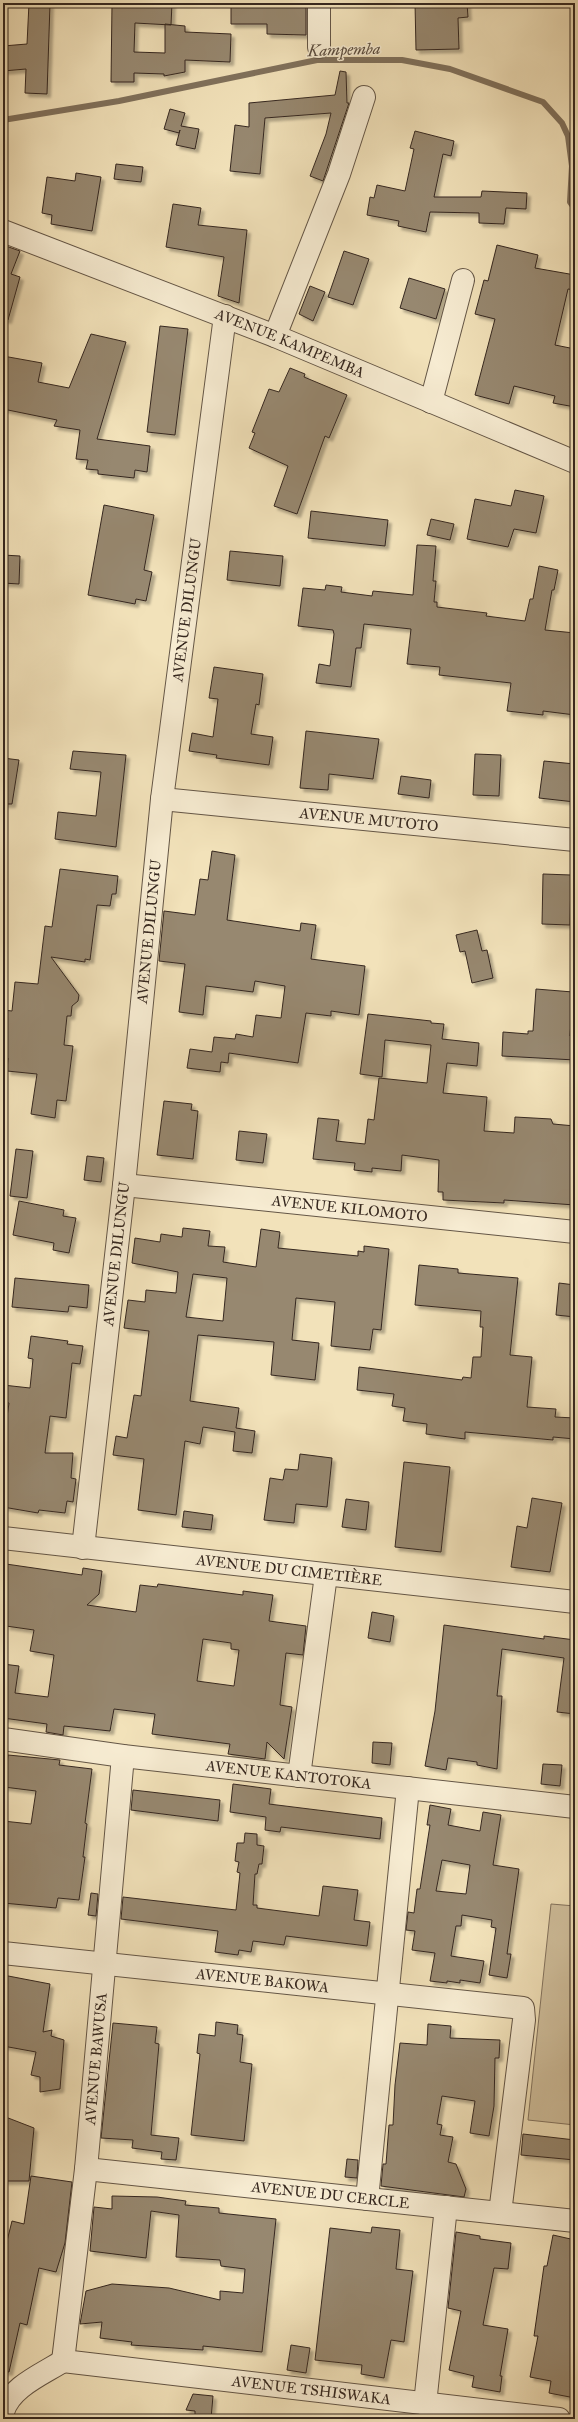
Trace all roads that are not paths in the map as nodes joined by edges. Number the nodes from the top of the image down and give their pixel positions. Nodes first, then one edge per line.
1 (319, 3) edge
2 (319, 47) dead end
3 (364, 97) dead end
4 (3, 231) edge
5 (463, 280) dead end
6 (225, 316) junction
7 (275, 336) junction
8 (431, 402) junction
9 (575, 462) edge
10 (162, 799) junction
11 (575, 840) edge
12 (124, 1185) junction
13 (575, 1232) edge
14 (3, 1538) edge
15 (83, 1548) junction
16 (326, 1575) junction
17 (575, 1602) edge
18 (3, 1739) edge
19 (123, 1756) junction
20 (299, 1776) junction
21 (408, 1788) junction
22 (575, 1807) edge
23 (3, 1953) edge
24 (105, 1965) junction
25 (387, 1994) junction
26 (86, 2168) junction
27 (366, 2199) junction
28 (446, 2207) junction
29 (500, 2213) junction
30 (575, 2221) edge
31 (63, 2361) junction
32 (425, 2404) junction
33 (3, 2412) edge
34 (559, 2419) edge

1 - 2 street
3 - 7 street
4 - 6 street, AVENUE KAMPEMBA
5 - 8 street
6 - 7 street, AVENUE KAMPEMBA
6 - 10 street, AVENUE DILUNGU
7 - 8 street, AVENUE KAMPEMBA
8 - 9 street, AVENUE KAMPEMBA
10 - 11 street, AVENUE MUTOTO
10 - 12 street, AVENUE DILUNGU
12 - 13 street, AVENUE KILOMOTO
12 - 15 street, AVENUE DILUNGU
14 - 15 street, AVENUE DU CIMETIÈRE
15 - 16 street, AVENUE DU CIMETIÈRE
16 - 17 street, AVENUE DU CIMETIÈRE
16 - 20 street
18 - 19 street, AVENUE KANTOTOKA
19 - 20 street, AVENUE KANTOTOKA
19 - 24 street, AVENUE BAWUSA
20 - 21 street, AVENUE KANTOTOKA
21 - 22 street, AVENUE KANTOTOKA
21 - 25 street
23 - 24 street, AVENUE BAKOWA
24 - 25 street, AVENUE BAKOWA
24 - 26 street, AVENUE BAWUSA
25 - 27 street
25 - 29 street, AVENUE BAKOWA
26 - 27 street, AVENUE DU CERCLE
26 - 31 street, AVENUE BAWUSA
27 - 28 street, AVENUE DU CERCLE
28 - 29 street, AVENUE DU CERCLE
28 - 32 street
29 - 30 street, AVENUE DU CERCLE
31 - 32 street, AVENUE TSHISWAKA
31 - 33 street
32 - 34 street, AVENUE TSHISWAKA

